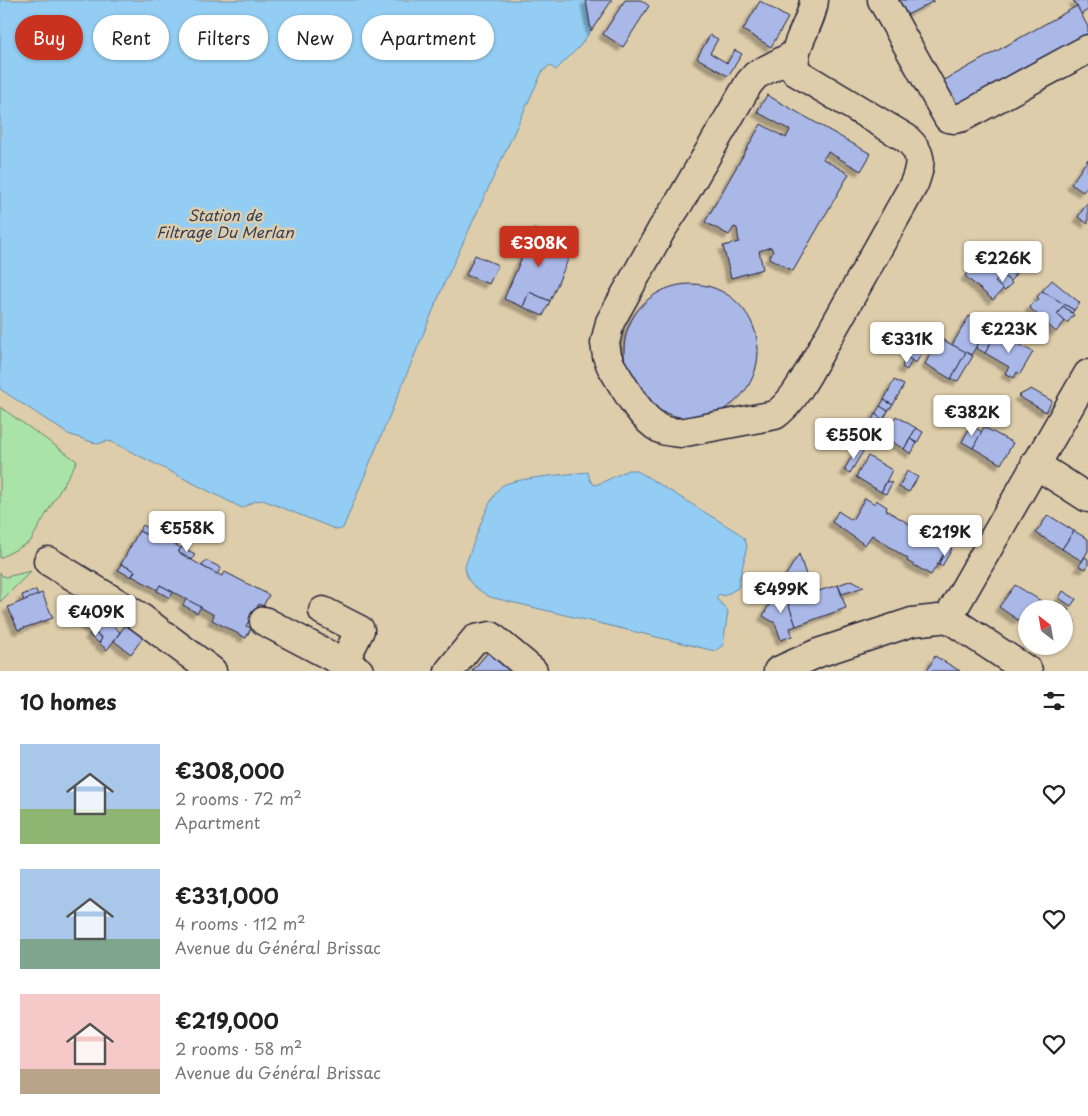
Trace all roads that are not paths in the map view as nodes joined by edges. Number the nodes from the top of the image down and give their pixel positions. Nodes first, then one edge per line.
1 (814, 0) edge
2 (882, 0) edge
3 (1088, 49) edge
4 (794, 56) junction
5 (1088, 374) edge
6 (1035, 464) junction
7 (1088, 498) edge
8 (48, 561) dead end
9 (323, 611) dead end
10 (948, 618) junction
11 (264, 621) dead end
12 (351, 667) edge
13 (212, 671) edge
14 (448, 671) edge
15 (533, 671) edge
16 (778, 671) edge
17 (1028, 671) edge

1 - 4 street
2 - 3 street
4 - 4 street
5 - 6 street
6 - 7 street
6 - 10 street
8 - 13 street
9 - 12 street
10 - 16 street
10 - 17 street
11 - 12 street
14 - 15 street

